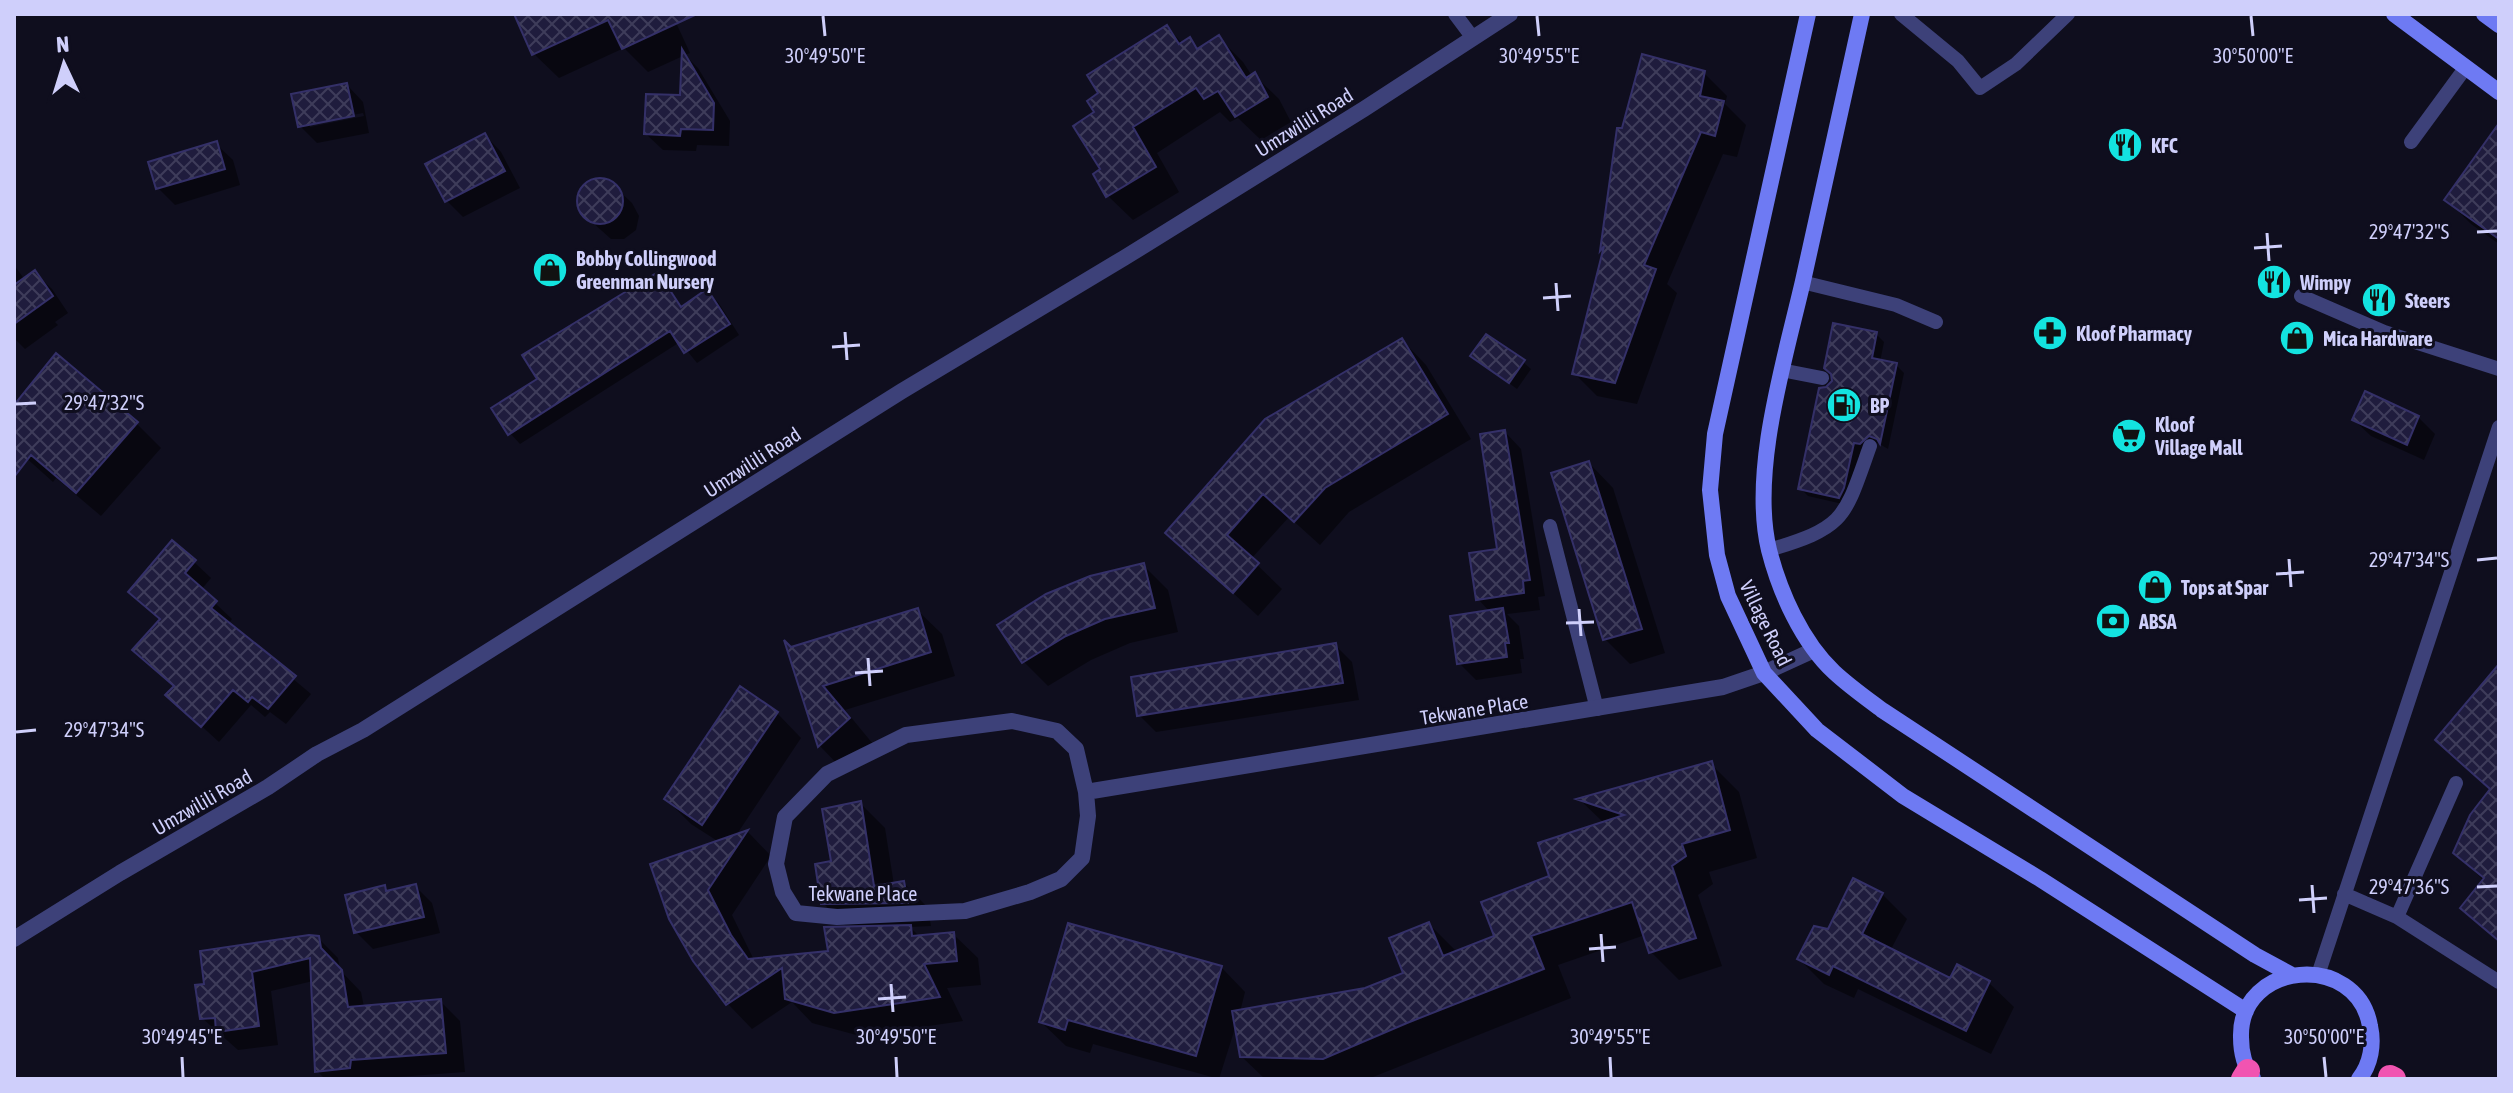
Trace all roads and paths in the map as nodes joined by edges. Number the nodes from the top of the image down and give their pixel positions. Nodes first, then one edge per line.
1 (1455, 14) edge
2 (1510, 14) edge
3 (1808, 14) edge
4 (1862, 14) edge
5 (1901, 14) edge
6 (2068, 14) edge
7 (2394, 14) edge
8 (2484, 14) edge
9 (2499, 25) edge
10 (1473, 38) junction
11 (2466, 67) junction
12 (2499, 92) edge
13 (2411, 142) dead end
14 (1802, 282) junction
15 (2301, 296) dead end
16 (1936, 322) dead end
17 (2499, 369) edge
18 (1781, 370) junction
19 (1822, 378) dead end
20 (2499, 427) edge
21 (1870, 446) dead end
22 (1550, 526) dead end
23 (1769, 550) junction
24 (1814, 650) junction
25 (1764, 673) junction
26 (1597, 709) junction
27 (2456, 783) dead end
28 (1086, 792) junction
29 (2344, 894) junction
30 (2397, 917) junction
31 (14, 939) edge
32 (2292, 975) junction
33 (2318, 975) junction
34 (2499, 982) edge
35 (2246, 1011) junction
36 (2370, 1058) junction
37 (2248, 1076) edge
38 (2392, 1078) edge
39 (2359, 1079) edge

1 - 10 lane
2 - 10 street, Umzwilili Road
3 - 25 street, Village Road
4 - 14 street, Village Road
5 - 6 lane
7 - 11 street
8 - 9 street
10 - 31 street, Umzwilili Road
11 - 12 street
11 - 13 lane
14 - 16 lane
14 - 18 street, Village Road
15 - 17 lane
18 - 19 lane
18 - 23 street, Village Road
20 - 29 lane
21 - 23 lane
22 - 26 lane
23 - 24 street, Village Road
24 - 25 street, Tekwane Place
24 - 32 street, Village Road
25 - 26 street, Tekwane Place
25 - 35 street, Village Road
26 - 28 street, Tekwane Place
27 - 30 lane
28 - 28 street, Tekwane Place
29 - 30 lane
29 - 33 lane
30 - 34 lane
32 - 33 street
32 - 35 street
33 - 36 street
35 - 37 street
36 - 38 street
36 - 39 street

